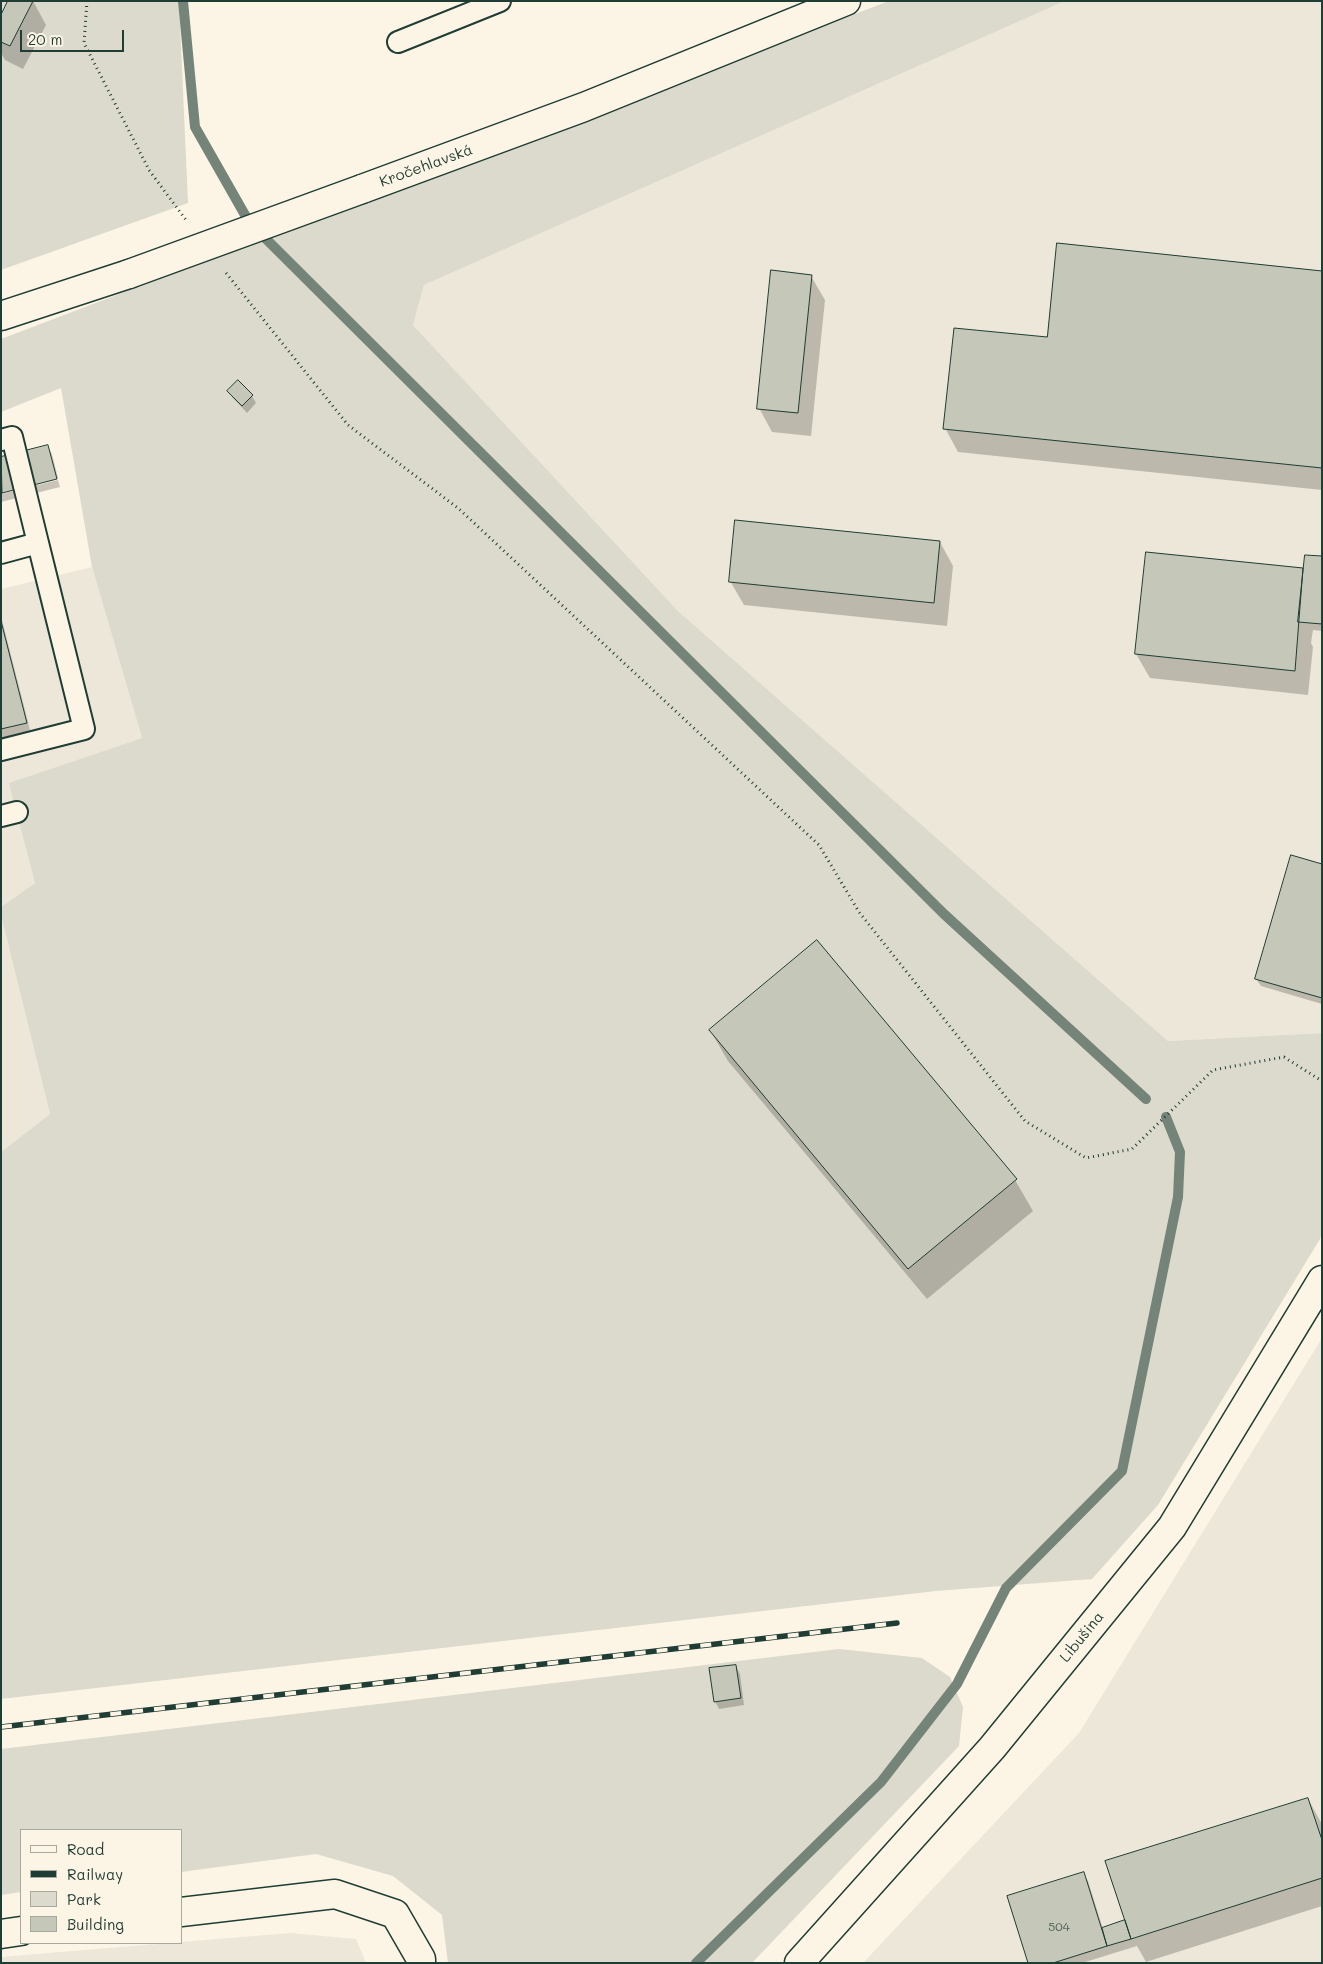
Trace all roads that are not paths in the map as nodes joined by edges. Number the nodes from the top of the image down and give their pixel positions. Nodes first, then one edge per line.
1 (500, 1) edge
2 (846, 1) edge
3 (398, 42) dead end
4 (1, 316) edge
5 (1, 440) edge
6 (38, 543) junction
7 (1, 553) edge
8 (1, 750) edge
9 (1322, 1280) edge
10 (182, 1912) edge
11 (20, 1931) edge
12 (1, 1934) edge
13 (421, 1963) edge
14 (799, 1963) edge

1 - 3 lane
2 - 4 main road, Kročehlavská, bridge
5 - 6 lane
6 - 7 lane
6 - 8 lane
9 - 14 main road, Libušina
10 - 13 main road
11 - 12 main road

